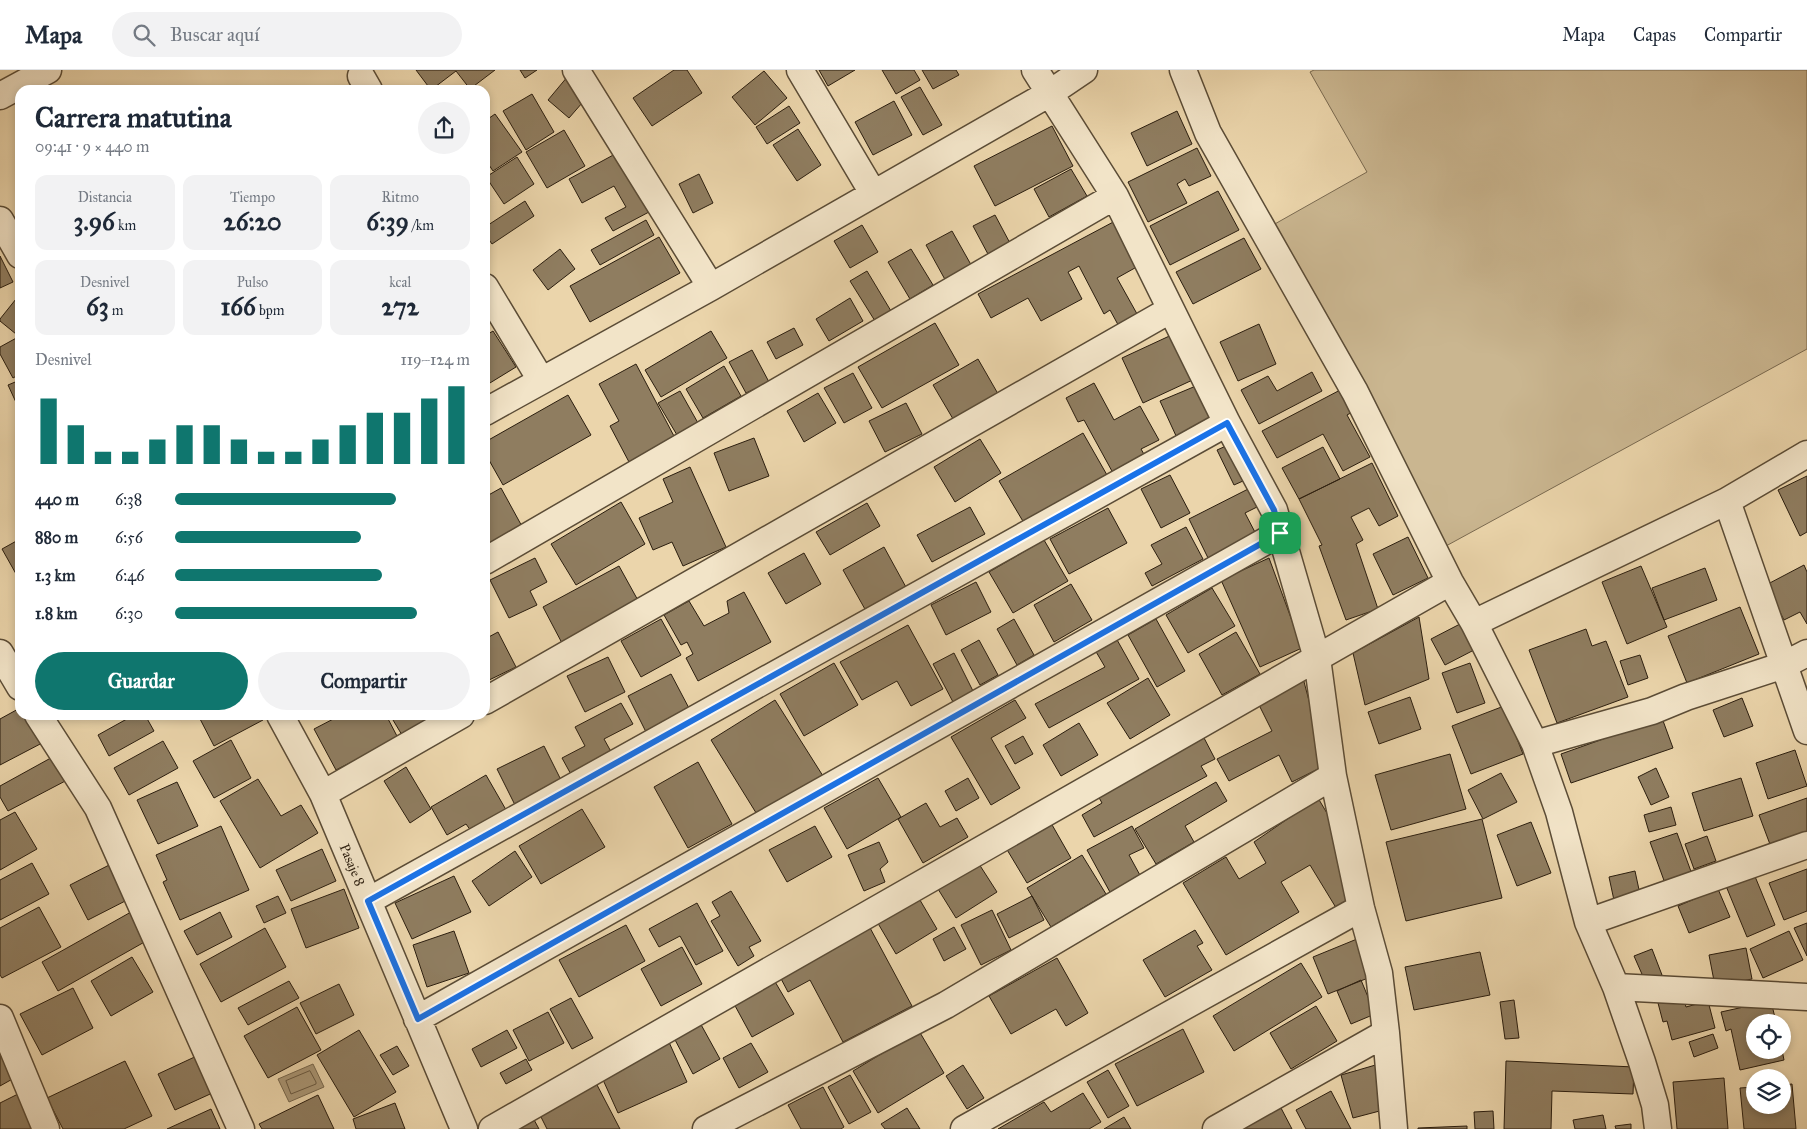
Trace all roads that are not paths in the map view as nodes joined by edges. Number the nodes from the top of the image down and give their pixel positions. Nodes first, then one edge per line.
1 (576, 70) edge
2 (800, 70) edge
3 (1035, 70) edge
4 (1084, 70) edge
5 (1183, 70) edge
6 (43, 76) edge
7 (24, 85) edge
8 (15, 89) edge
9 (1050, 93) junction
10 (0, 96) edge
11 (873, 193) junction
12 (1115, 196) junction
13 (0, 220) edge
14 (15, 246) edge
15 (711, 287) junction
16 (490, 295) edge
17 (1170, 310) junction
18 (540, 380) junction
19 (490, 409) edge
20 (1227, 423) junction
21 (1807, 454) edge
22 (1727, 501) junction
23 (1280, 533) junction
24 (490, 558) edge
25 (1450, 582) junction
26 (1474, 622) junction
27 (0, 653) edge
28 (1807, 653) edge
29 (1317, 658) junction
30 (1784, 665) junction
31 (13, 680) edge
32 (490, 698) edge
33 (41, 720) edge
34 (283, 720) edge
35 (452, 720) edge
36 (1807, 731) edge
37 (1535, 744) junction
38 (1333, 776) junction
39 (323, 794) junction
40 (1807, 844) edge
41 (368, 901) junction
42 (1361, 908) junction
43 (1588, 922) junction
44 (1616, 987) junction
45 (1807, 997) edge
46 (0, 1018) edge
47 (418, 1019) junction
48 (1386, 1033) junction
49 (46, 1129) edge
50 (241, 1129) edge
51 (464, 1129) edge
52 (492, 1129) edge
53 (706, 1129) edge
54 (964, 1129) edge
55 (1216, 1129) edge
56 (1394, 1129) edge
57 (1658, 1129) edge

1 - 15 street
2 - 11 street
3 - 9 street
4 - 9 street
5 - 25 street
6 - 7 street
8 - 10 street
9 - 11 street
9 - 12 street
11 - 15 street
12 - 17 street
12 - 24 street
13 - 14 street
15 - 18 street
16 - 18 street
17 - 20 street
17 - 32 street
18 - 19 street
20 - 23 street
20 - 41 street
21 - 22 street
22 - 26 street
22 - 30 street
23 - 29 street
23 - 47 street
25 - 26 street
25 - 29 street
26 - 37 street
27 - 31 street
28 - 30 street
29 - 38 street
29 - 52 street
30 - 36 street
30 - 37 street
33 - 50 street
34 - 39 street, Pasaje 8
35 - 39 street
37 - 43 street
38 - 42 street
38 - 53 street
39 - 41 street, Pasaje 8
40 - 43 street
41 - 47 street, Pasaje 8
42 - 48 street
42 - 54 street
43 - 44 street
44 - 45 street
44 - 57 street
46 - 49 street
47 - 51 street, Pasaje 8
48 - 55 street
48 - 56 street

